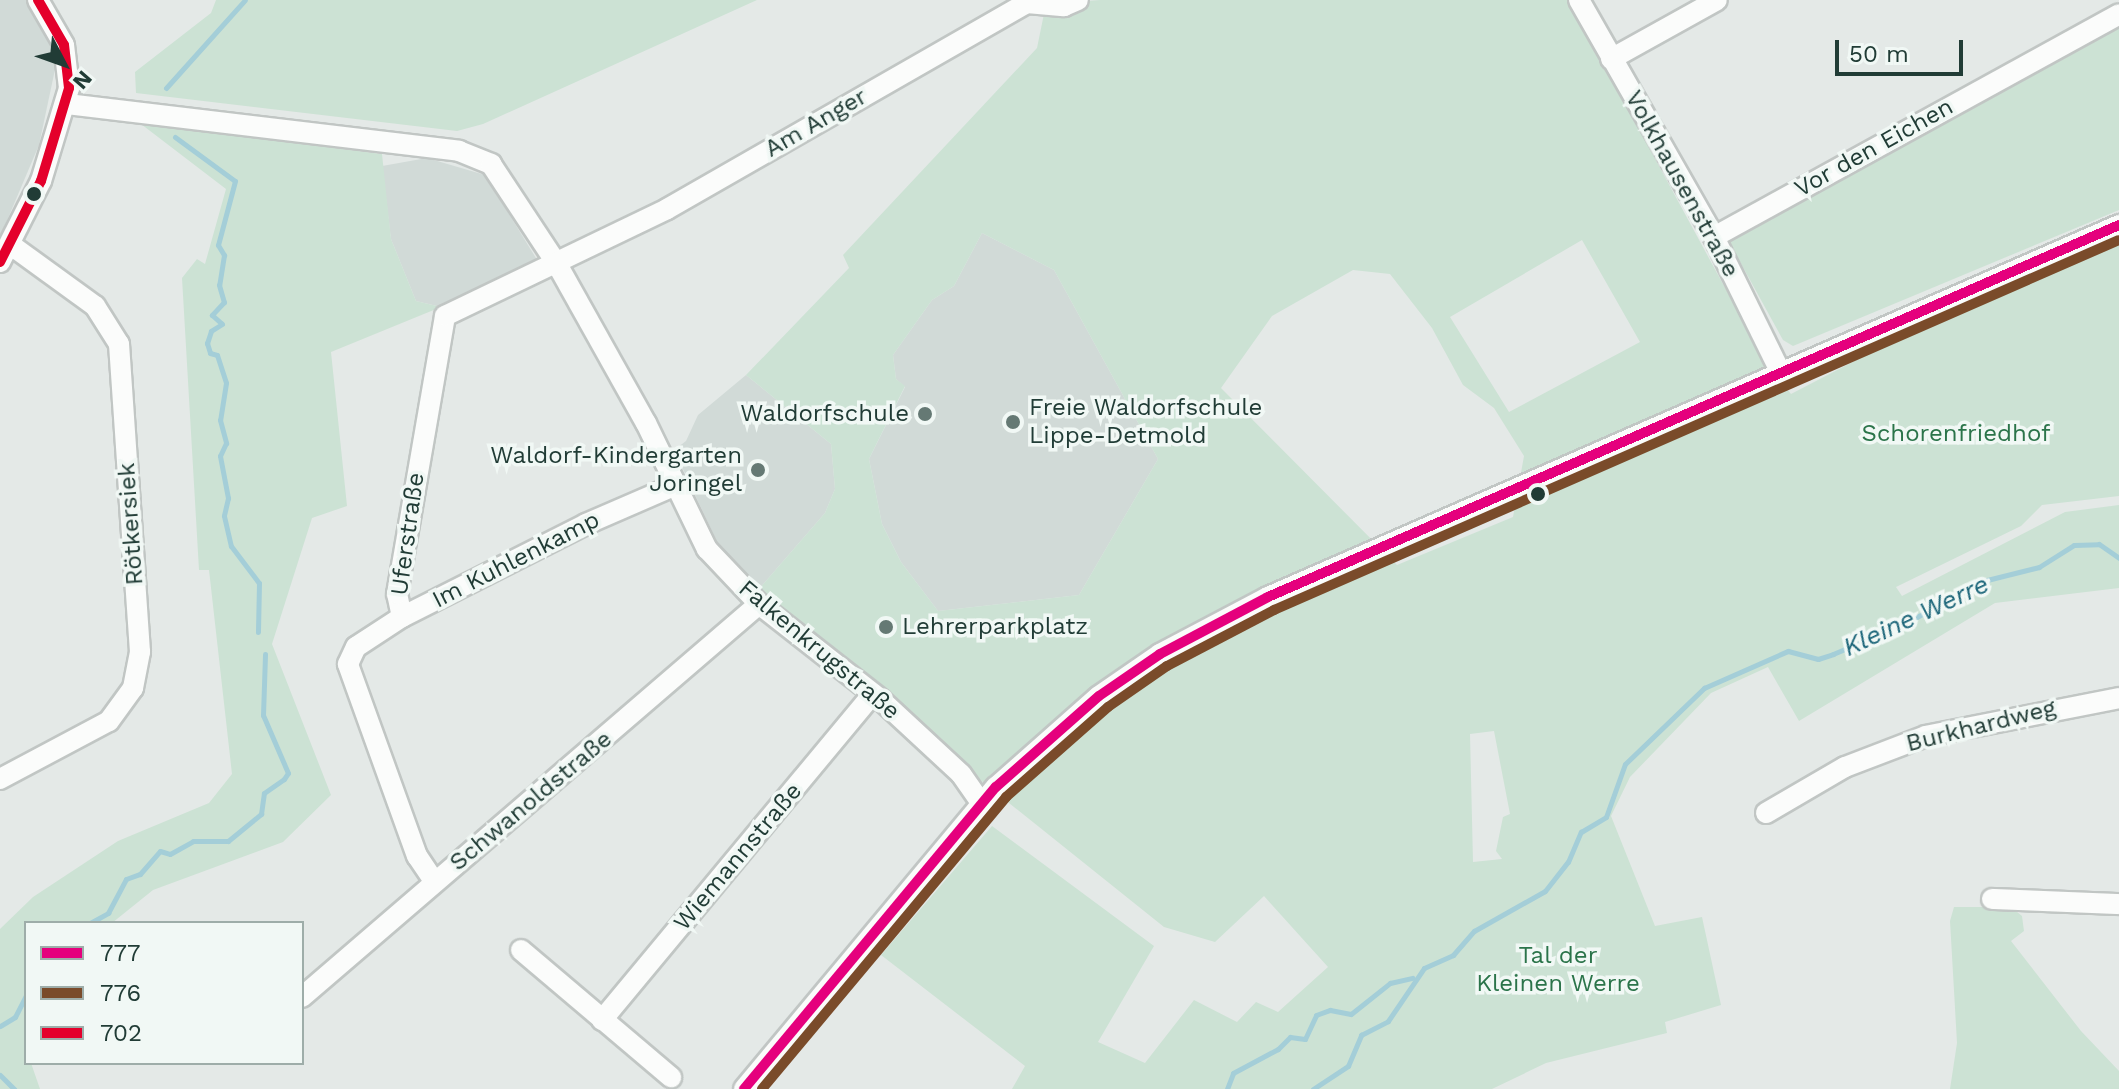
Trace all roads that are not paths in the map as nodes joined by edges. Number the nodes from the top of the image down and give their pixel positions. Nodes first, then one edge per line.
1 (38, 0) edge
2 (1078, 0) edge
3 (1579, 0) edge
4 (1717, 0) edge
5 (2119, 14) edge
6 (1611, 59) junction
7 (67, 104) junction
8 (2119, 225) edge
9 (1714, 237) junction
10 (6, 254) edge
11 (557, 264) junction
12 (1780, 371) junction
13 (674, 486) junction
14 (759, 604) junction
15 (402, 617) junction
16 (873, 694) junction
17 (2119, 698) edge
18 (0, 779) edge
19 (981, 803) junction
20 (1766, 813) dead end
21 (434, 881) junction
22 (1992, 899) dead end
23 (2119, 904) edge
24 (521, 950) dead end
25 (304, 995) edge
26 (602, 1020) junction
27 (671, 1077) dead end
28 (744, 1089) edge

1 - 7 street
2 - 11 street, Am Anger
3 - 6 street, Volkhausenstraße
4 - 6 street
5 - 9 street, Vor den Eichen
6 - 9 street, Volkhausenstraße
7 - 10 street
7 - 11 street, Falkenkrugstraße
8 - 12 street
9 - 12 street, Volkhausenstraße
10 - 18 street, Rötkersiek
11 - 13 street, Falkenkrugstraße
11 - 15 street, Uferstraße
12 - 19 street
13 - 14 street, Falkenkrugstraße
13 - 15 street, Im Kuhlenkamp
14 - 16 street, Falkenkrugstraße
14 - 21 street, Schwanoldstraße
15 - 21 street, Uferstraße
16 - 19 street, Falkenkrugstraße
16 - 26 street, Wiemannstraße
17 - 20 street, Burkhardweg
19 - 28 street
21 - 25 street, Schwanoldstraße
22 - 23 street
24 - 26 street
26 - 27 street

